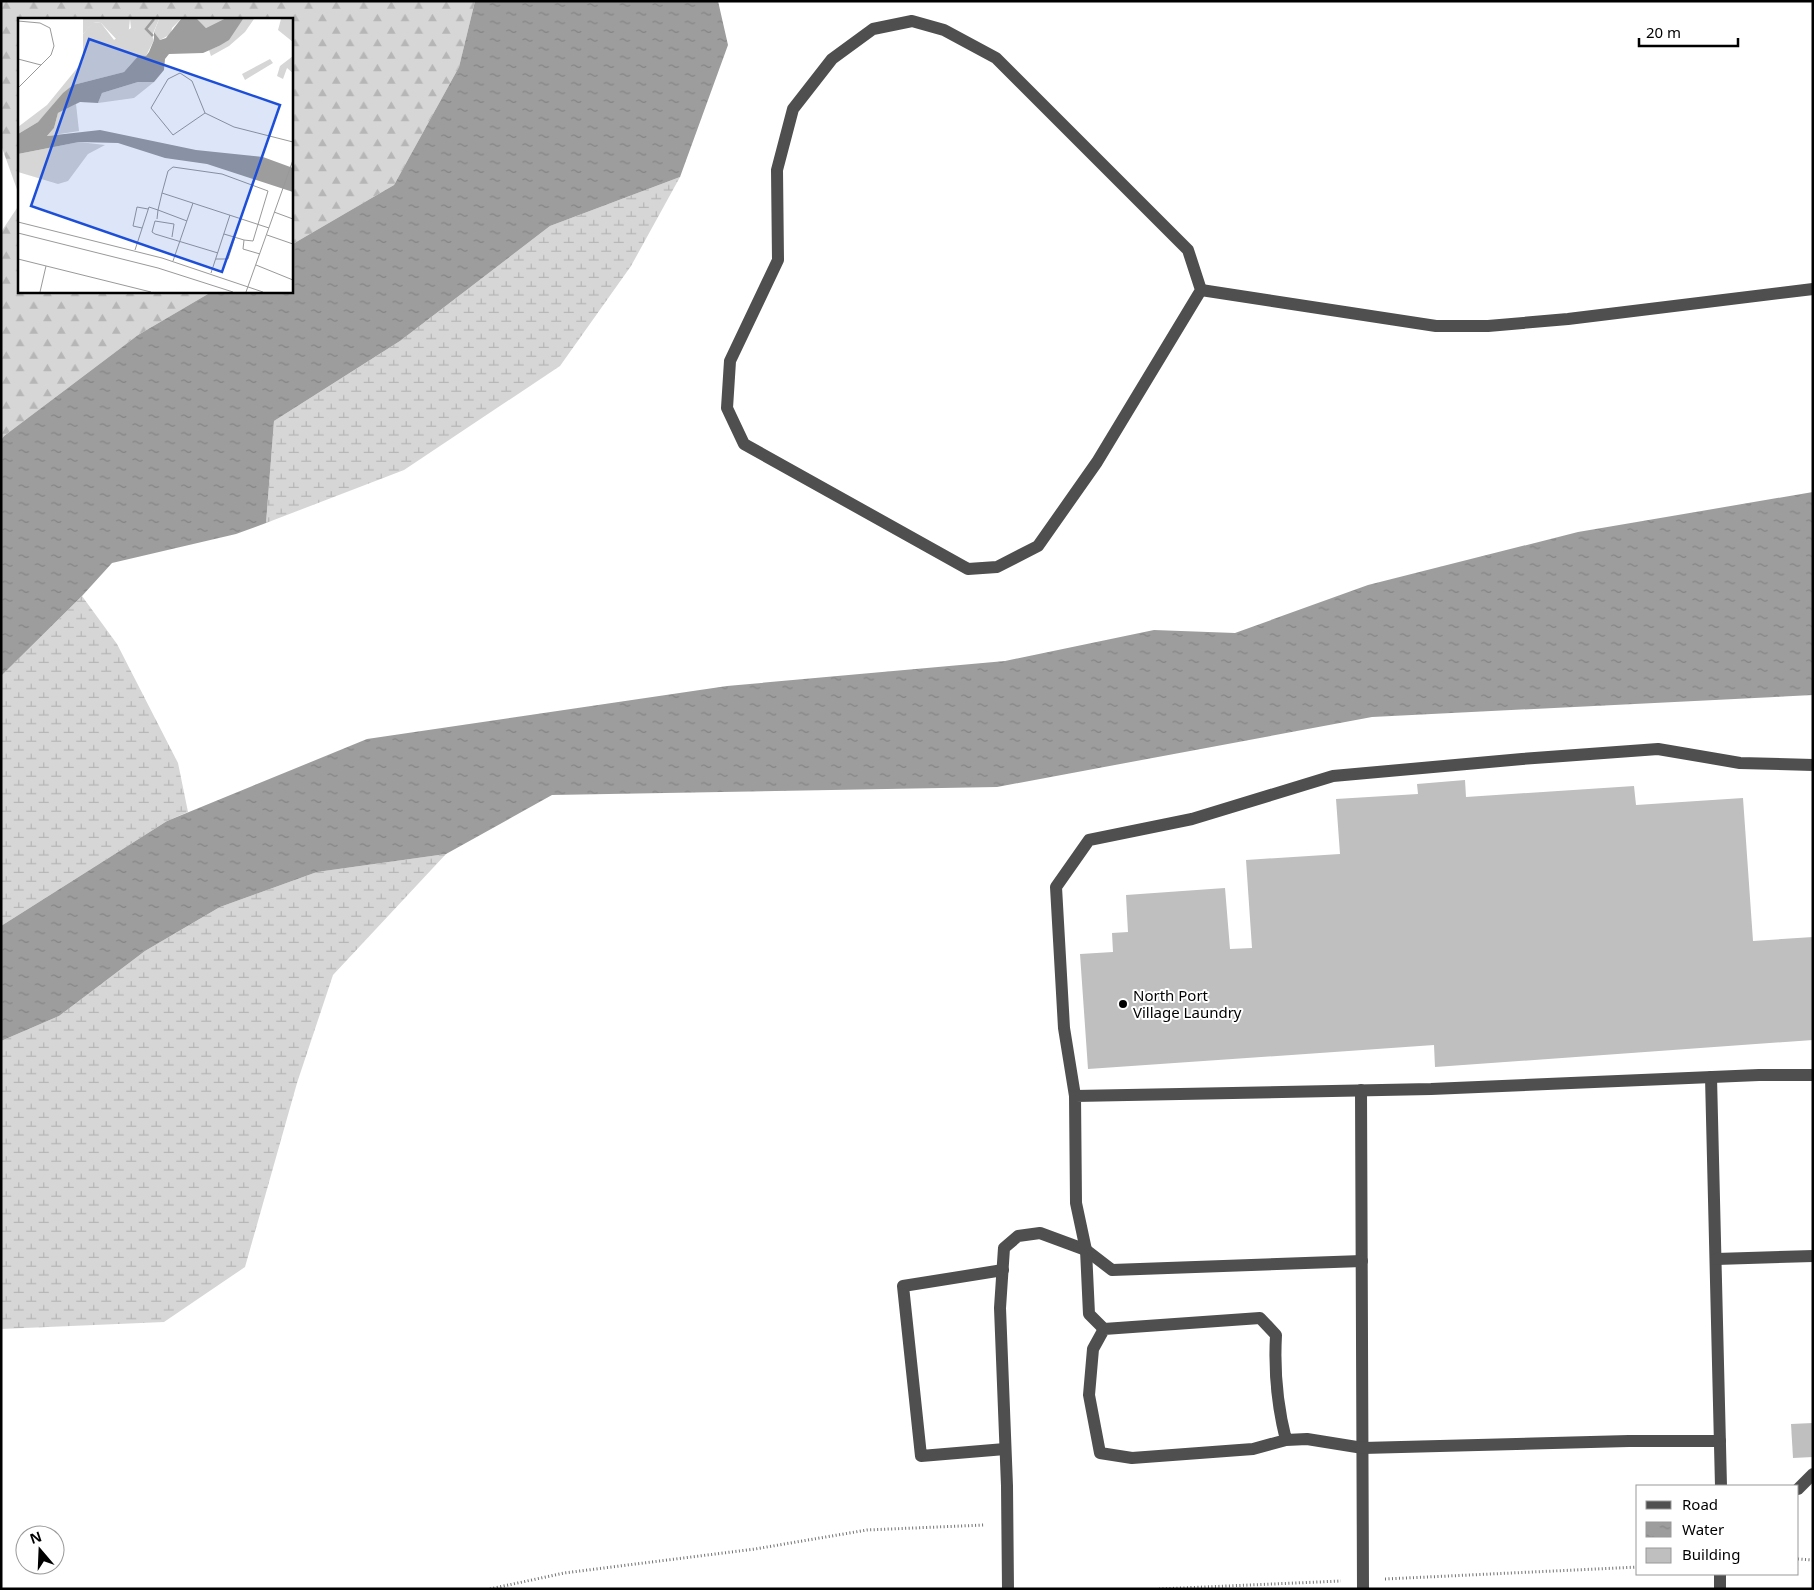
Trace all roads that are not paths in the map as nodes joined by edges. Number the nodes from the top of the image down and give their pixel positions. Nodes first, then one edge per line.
1 (1813, 289) edge
2 (1201, 290) junction
3 (1813, 765) edge
4 (1813, 1075) edge
5 (1711, 1077) junction
6 (1361, 1090) junction
7 (1075, 1096) junction
8 (1086, 1250) junction
9 (1813, 1256) edge
10 (1716, 1260) junction
11 (1362, 1261) junction
12 (1003, 1270) junction
13 (1104, 1329) junction
14 (1286, 1440) junction
15 (1720, 1442) junction
16 (1362, 1448) junction
17 (1006, 1449) junction
18 (1813, 1474) edge
19 (1721, 1485) edge
20 (1799, 1487) edge
21 (1720, 1575) edge
22 (1363, 1584) edge
23 (1008, 1589) edge
24 (1720, 1589) edge

1 - 2 lane
2 - 2 lane
3 - 7 lane
4 - 5 lane
5 - 6 lane
5 - 10 lane
6 - 7 lane
6 - 11 lane
7 - 8 lane
8 - 11 lane
8 - 12 lane
8 - 13 lane
9 - 10 lane
10 - 15 lane
11 - 16 lane
12 - 17 lane
12 - 17 lane
13 - 14 lane
13 - 14 lane
14 - 16 lane
15 - 16 lane
15 - 19 lane
16 - 22 lane
17 - 23 lane
18 - 20 lane
21 - 24 lane

